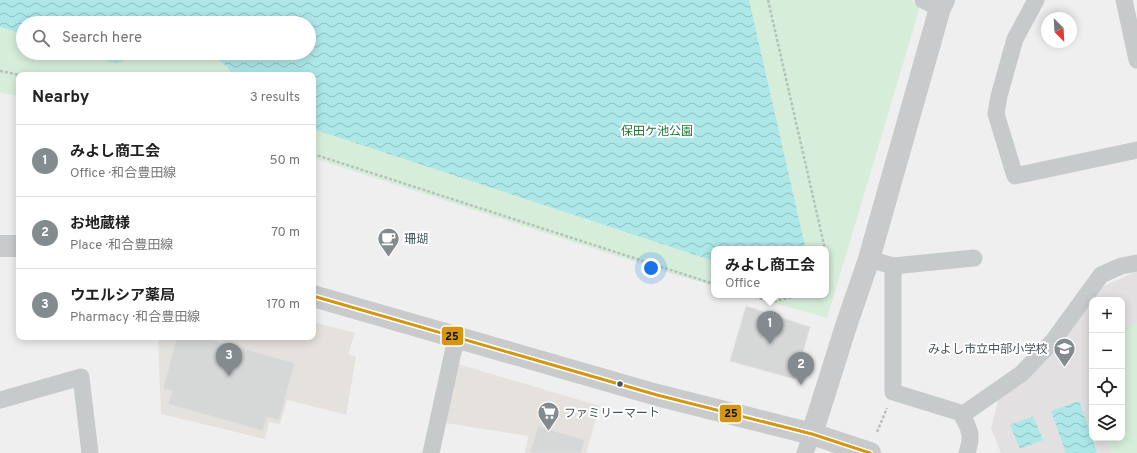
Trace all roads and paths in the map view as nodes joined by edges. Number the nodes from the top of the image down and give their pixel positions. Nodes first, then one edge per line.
1 (768, 0) edge
2 (1036, 0) edge
3 (1124, 0) edge
4 (935, 3) edge
5 (1134, 33) edge
6 (1137, 60) edge
7 (0, 71) edge
8 (16, 74) edge
9 (1137, 150) edge
10 (316, 155) edge
11 (0, 246) edge
12 (16, 246) edge
13 (825, 246) edge
14 (974, 258) dead end
15 (869, 259) junction
16 (1137, 263) edge
17 (893, 266) junction
18 (711, 283) edge
19 (316, 297) edge
20 (759, 298) edge
21 (788, 298) edge
22 (458, 338) junction
23 (893, 392) junction
24 (0, 400) edge
25 (962, 415) junction
26 (878, 432) dead end
27 (809, 443) edge
28 (90, 453) edge
29 (431, 453) edge
30 (870, 453) edge
31 (967, 453) edge

1 - 13 path
2 - 9 street
3 - 5 street
4 - 15 main road
5 - 6 street
7 - 8 path
10 - 18 path
11 - 12 main road
14 - 17 street
15 - 17 street
15 - 27 main road
16 - 25 street
17 - 23 street
19 - 22 main road
20 - 21 path
22 - 27 main road
22 - 29 street
23 - 25 street
23 - 26 path
24 - 28 street
25 - 31 street
27 - 30 main road

